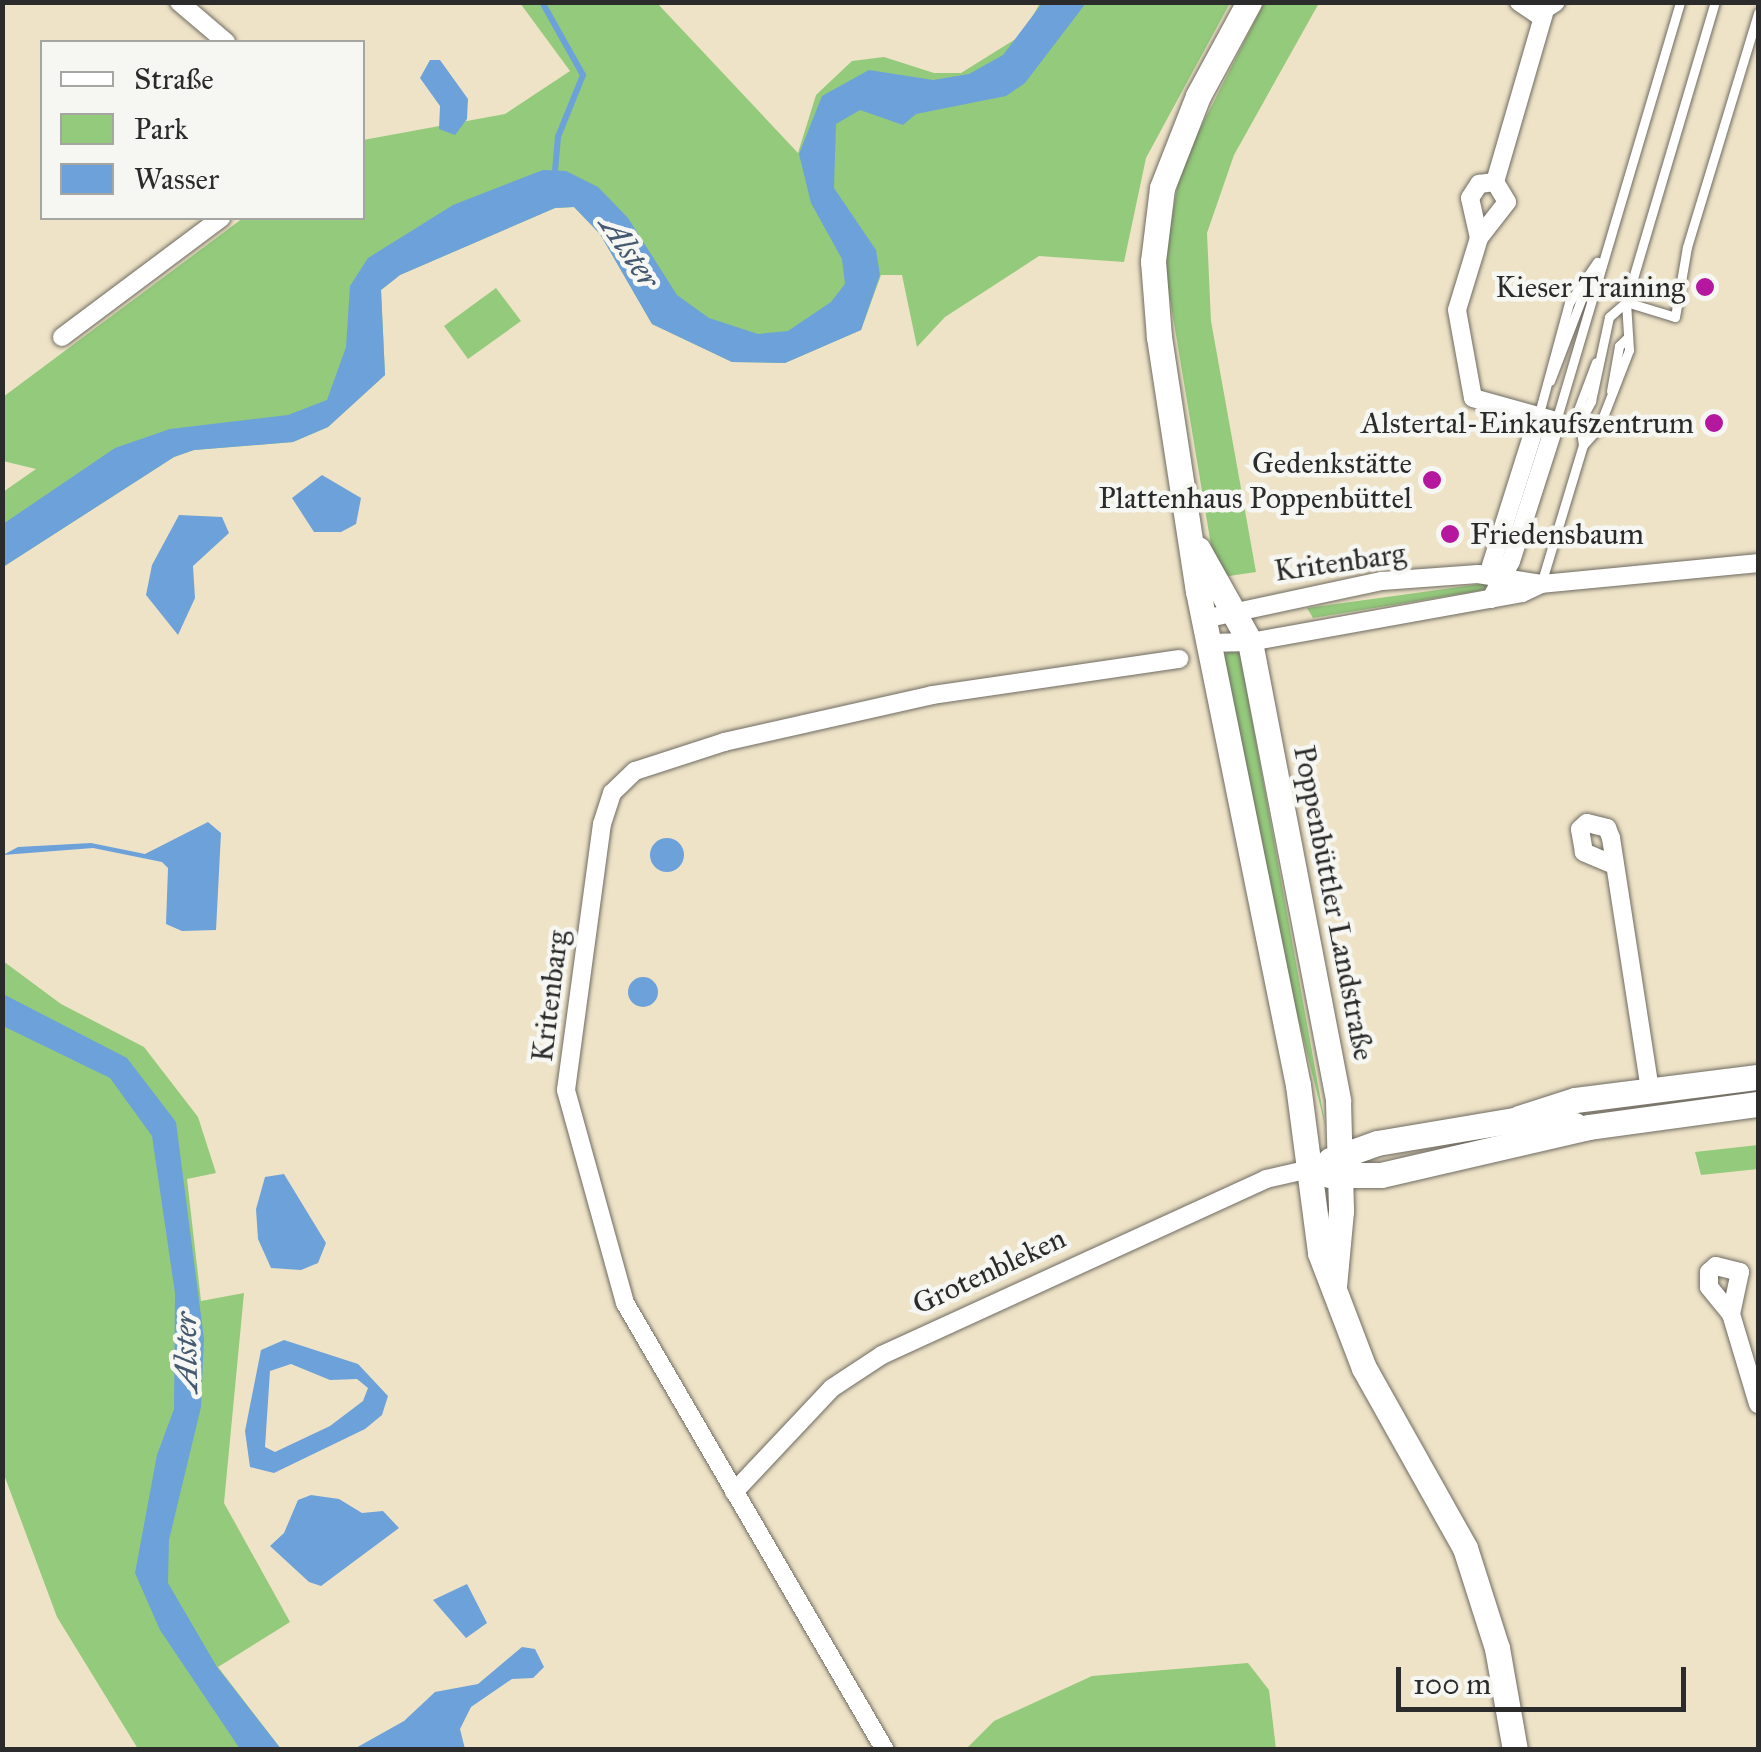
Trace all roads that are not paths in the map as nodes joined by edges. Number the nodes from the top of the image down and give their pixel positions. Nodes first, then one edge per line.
1 (179, 2) edge
2 (1249, 2) edge
3 (1519, 2) edge
4 (1680, 2) edge
5 (1716, 2) edge
6 (1550, 8) edge
7 (1758, 12) edge
8 (224, 40) edge
9 (1495, 182) junction
10 (218, 220) edge
11 (1480, 238) junction
12 (1602, 255) junction
13 (1626, 302) junction
14 (62, 337) dead end
15 (1547, 419) junction
16 (1583, 445) junction
17 (1195, 545) junction
18 (1758, 563) edge
19 (1496, 575) junction
20 (1542, 584) junction
21 (1491, 598) junction
22 (1236, 607) junction
23 (1207, 631) junction
24 (1250, 642) junction
25 (1179, 659) dead end
26 (1614, 865) dead end
27 (1758, 1077) edge
28 (1650, 1091) junction
29 (1338, 1102) junction
30 (1758, 1104) edge
31 (1514, 1120) junction
32 (1590, 1127) junction
33 (1377, 1143) junction
34 (1310, 1168) junction
35 (1341, 1168) junction
36 (1334, 1288) junction
37 (1731, 1314) dead end
38 (1758, 1404) edge
39 (734, 1492) junction
40 (867, 1724) junction
41 (864, 1750) edge
42 (885, 1750) edge
43 (1515, 1750) edge

1 - 8 street
2 - 17 main road, Poppenbüttler Landstraße
3 - 6 street
4 - 12 lane
5 - 13 lane
6 - 9 street
7 - 13 lane
9 - 11 street
9 - 11 street
10 - 14 street
11 - 15 street
12 - 15 lane
12 - 15 lane
13 - 16 lane
13 - 16 lane
15 - 19 street
16 - 20 lane
17 - 22 main road, Poppenbüttler Landstraße
17 - 23 main road, Poppenbüttler Landstraße
18 - 20 street, Kritenbarg
19 - 20 street, Kritenbarg
19 - 21 street
19 - 22 street, Kritenbarg
20 - 21 street, Kritenbarg
21 - 24 street, Kritenbarg
22 - 23 street, Kritenbarg
22 - 24 main road, Poppenbüttler Landstraße
23 - 24 street, Kritenbarg
23 - 34 main road, Poppenbüttler Landstraße
24 - 29 main road, Poppenbüttler Landstraße
25 - 39 street, Kritenbarg
26 - 28 street
27 - 28 main road
28 - 31 main road
29 - 33 main road
29 - 35 main road, Poppenbüttler Landstraße
30 - 32 main road
31 - 32 main road
31 - 33 main road
32 - 35 main road
33 - 35 main road
34 - 35 main road
34 - 36 main road, Poppenbüttler Landstraße
34 - 39 street, Grotenbleken
35 - 36 main road, Poppenbüttler Landstraße
36 - 43 main road, Poppenbüttler Landstraße
37 - 38 street
39 - 40 street, Kritenbarg
40 - 41 street
40 - 42 street, Kritenbarg

